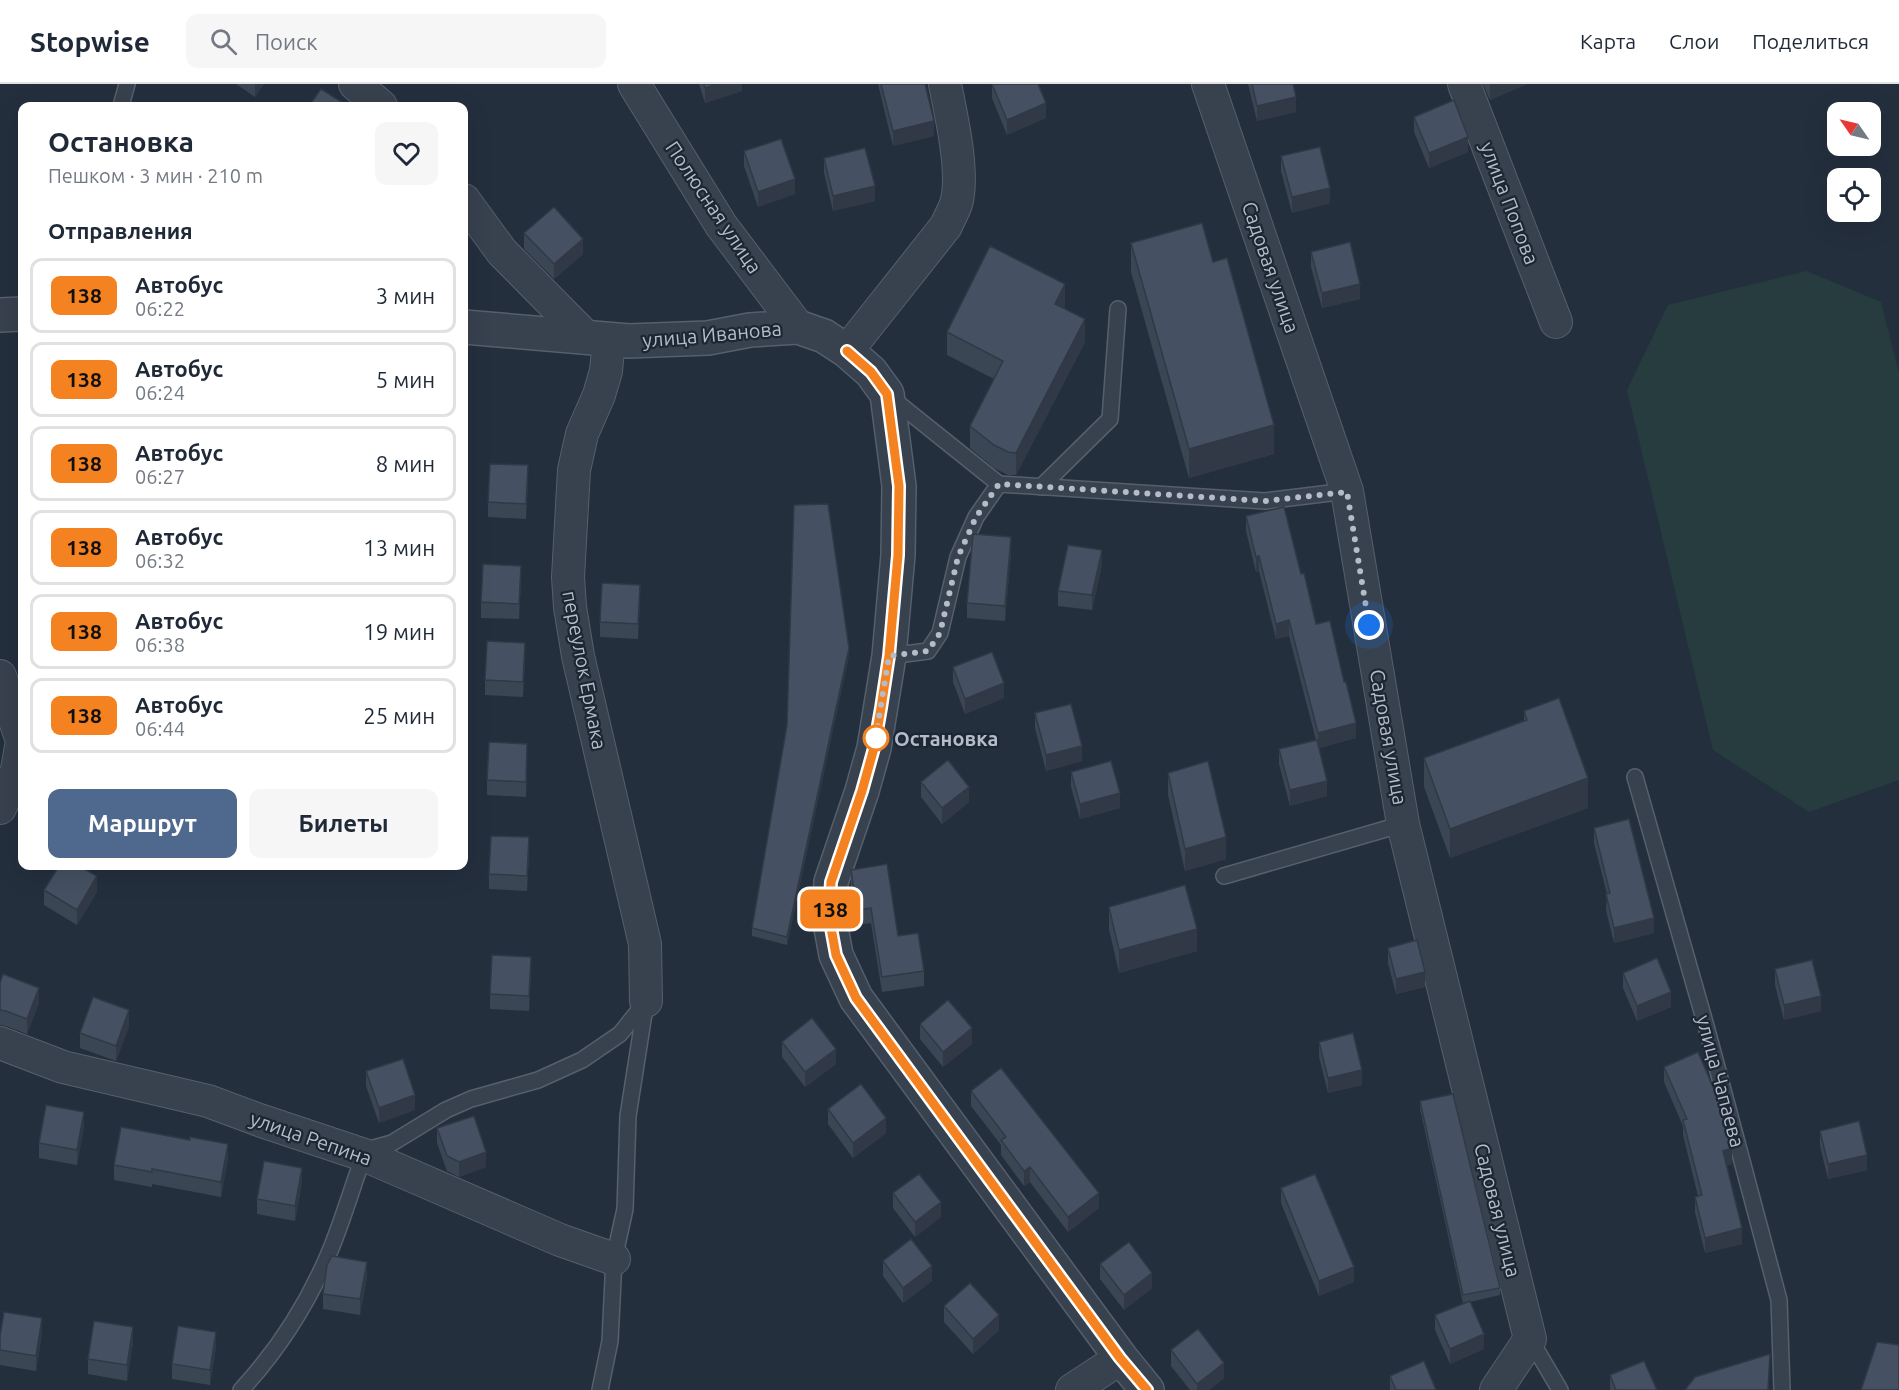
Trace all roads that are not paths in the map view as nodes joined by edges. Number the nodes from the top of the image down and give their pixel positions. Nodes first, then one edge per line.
1 (127, 84) edge
2 (355, 84) edge
3 (634, 84) edge
4 (945, 84) edge
5 (1208, 84) edge
6 (1464, 84) edge
7 (122, 102) edge
8 (376, 102) edge
9 (468, 205) edge
10 (1118, 309) dead end
11 (18, 314) edge
12 (0, 315) edge
13 (1556, 322) dead end
14 (468, 327) edge
15 (798, 327) junction
16 (598, 339) junction
17 (847, 351) junction
18 (887, 394) junction
19 (999, 484) junction
20 (1041, 487) junction
21 (1347, 492) junction
22 (889, 656) junction
23 (0, 676) edge
24 (18, 729) edge
25 (18, 764) edge
26 (1635, 777) dead end
27 (0, 808) edge
28 (1403, 824) junction
29 (1224, 876) dead end
30 (646, 1001) junction
31 (0, 1043) edge
32 (360, 1154) junction
33 (614, 1259) junction
34 (1530, 1339) junction
35 (1120, 1358) junction
36 (241, 1390) edge
37 (600, 1390) edge
38 (1072, 1390) edge
39 (1147, 1390) edge
40 (1496, 1390) edge
41 (1560, 1390) edge
42 (1782, 1390) edge

1 - 7 lane
2 - 8 street
3 - 15 street, Полюсная улица
4 - 17 street
5 - 21 street, Садовая улица
6 - 13 street, улица Попова
9 - 16 street
10 - 20 lane
11 - 12 street
14 - 16 street, улица Иванова
15 - 16 street, улица Иванова
15 - 17 street, улица Иванова
16 - 30 street, переулок Ермака
17 - 18 street, улица Иванова
18 - 19 lane
18 - 22 street
19 - 20 lane
19 - 22 lane
20 - 21 lane
21 - 28 street, Садовая улица
22 - 35 street
23 - 24 street
25 - 27 street
26 - 42 lane, улица Чапаева
28 - 29 lane
28 - 34 street, Садовая улица
30 - 32 lane
30 - 33 lane
31 - 32 street, улица Репина
32 - 33 street, улица Репина
32 - 36 lane
33 - 37 lane
34 - 40 street
34 - 41 lane
35 - 38 street
35 - 39 street

